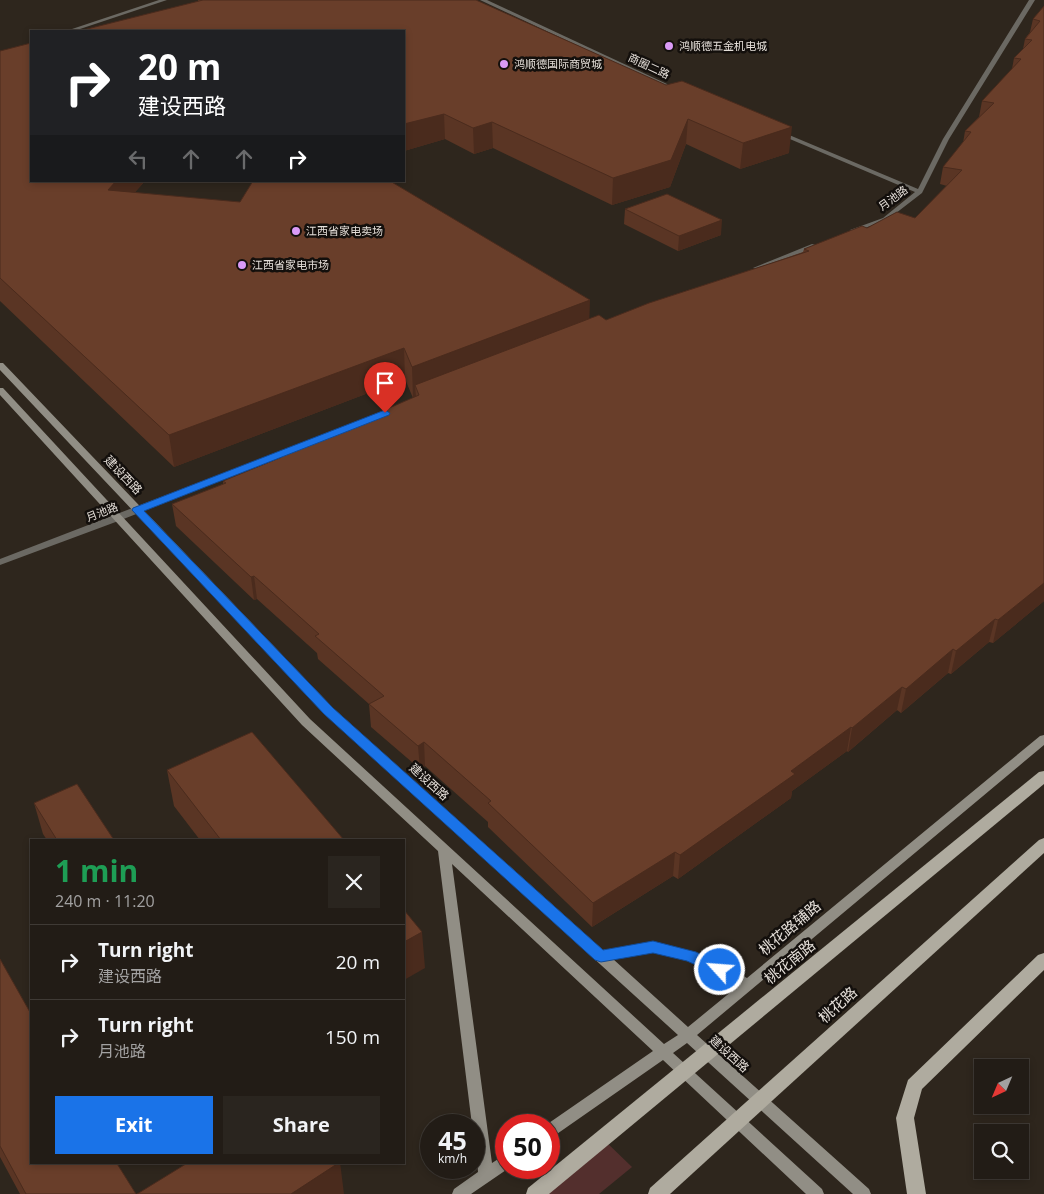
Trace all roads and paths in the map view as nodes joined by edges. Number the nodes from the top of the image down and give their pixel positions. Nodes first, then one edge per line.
1 (164, 0) edge
2 (482, 0) edge
3 (1032, 0) edge
4 (72, 30) edge
5 (685, 93) edge
6 (773, 130) edge
7 (920, 192) junction
8 (843, 235) edge
9 (825, 242) edge
10 (752, 270) edge
11 (0, 365) edge
12 (0, 390) edge
13 (328, 435) edge
14 (137, 510) junction
15 (118, 518) junction
16 (0, 562) edge
17 (1044, 739) edge
18 (1044, 776) edge
19 (1044, 844) edge
20 (444, 848) junction
21 (601, 956) junction
22 (1044, 960) edge
23 (749, 985) junction
24 (688, 1035) junction
25 (663, 1051) junction
26 (707, 1052) junction
27 (684, 1071) junction
28 (760, 1100) junction
29 (738, 1121) junction
30 (560, 1123) edge
31 (495, 1169) edge
32 (486, 1176) junction
33 (459, 1194) edge
34 (534, 1194) edge
35 (657, 1194) edge
36 (817, 1194) edge
37 (864, 1194) edge
38 (917, 1194) edge

1 - 4 street
2 - 5 street, 商圈二路
3 - 7 street, 月池路
6 - 7 street
7 - 8 street, 月池路
9 - 10 street
11 - 14 main road, 建设西路
12 - 15 main road
13 - 14 street, 月池路
14 - 15 street, 月池路
14 - 21 main road, 建设西路
15 - 16 street, 月池路
15 - 20 main road
17 - 23 main road, 桃花路辅路
18 - 26 main road, 桃花南路
19 - 28 main road, 桃花路
20 - 25 main road
20 - 32 main road
21 - 23 main road
21 - 24 main road, 建设西路
22 - 38 main road
23 - 24 main road, 桃花路辅路
24 - 25 main road, 桃花路辅路
24 - 26 main road, 建设西路
25 - 27 main road
25 - 30 main road, 桃花路辅路
26 - 27 main road, 桃花南路
26 - 28 main road, 建设西路
27 - 29 main road
27 - 34 main road, 桃花南路
28 - 29 main road, 桃花路
28 - 37 main road, 建设西路
29 - 35 main road, 桃花路
29 - 36 main road
31 - 32 main road
32 - 33 main road

